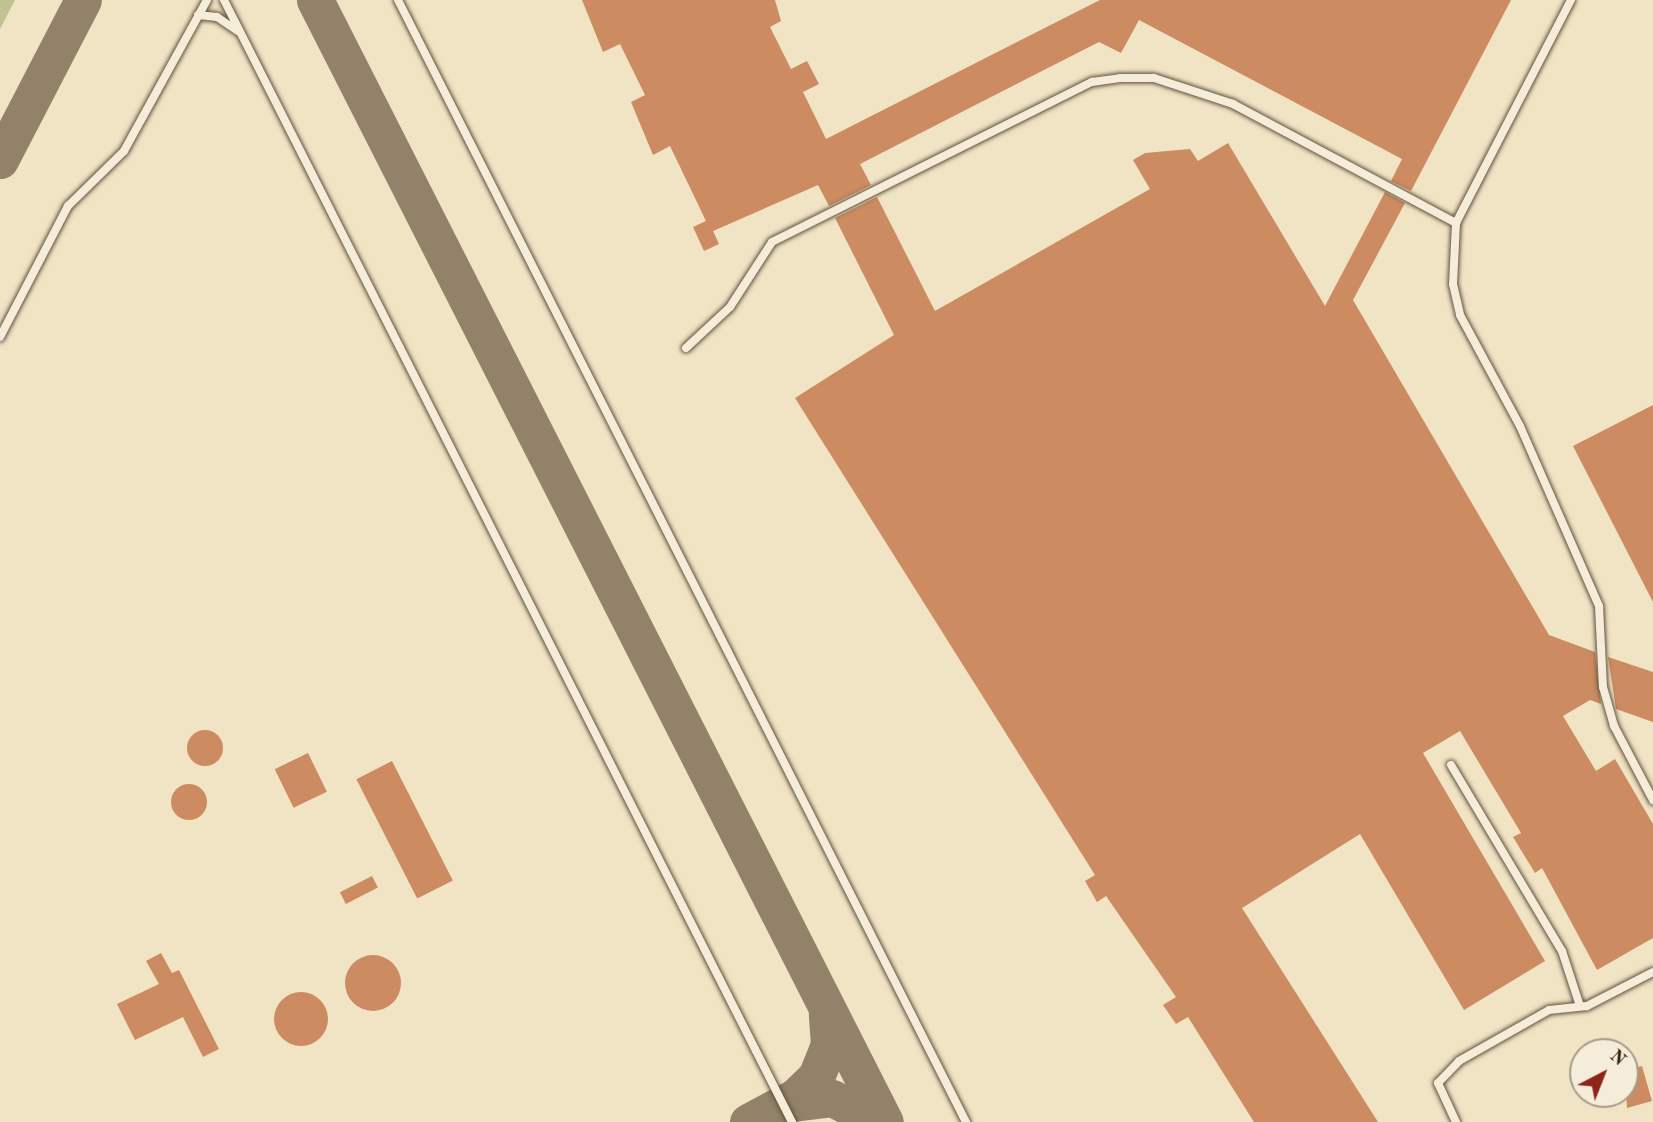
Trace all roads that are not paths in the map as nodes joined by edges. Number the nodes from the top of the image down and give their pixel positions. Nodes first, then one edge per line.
1 (207, 0) edge
2 (224, 0) edge
3 (398, 0) edge
4 (1571, 0) edge
5 (198, 15) junction
6 (240, 33) junction
7 (1456, 223) junction
8 (0, 337) edge
9 (686, 348) dead end
10 (1451, 765) dead end
11 (1653, 800) edge
12 (1653, 972) edge
13 (1579, 1003) junction
14 (792, 1122) edge
15 (966, 1122) edge
16 (1456, 1122) edge

1 - 5 lane
2 - 6 lane
3 - 15 lane
4 - 7 lane
5 - 6 lane
5 - 8 lane
6 - 14 lane
7 - 9 lane
7 - 11 lane
10 - 13 lane
12 - 13 lane
13 - 16 lane

